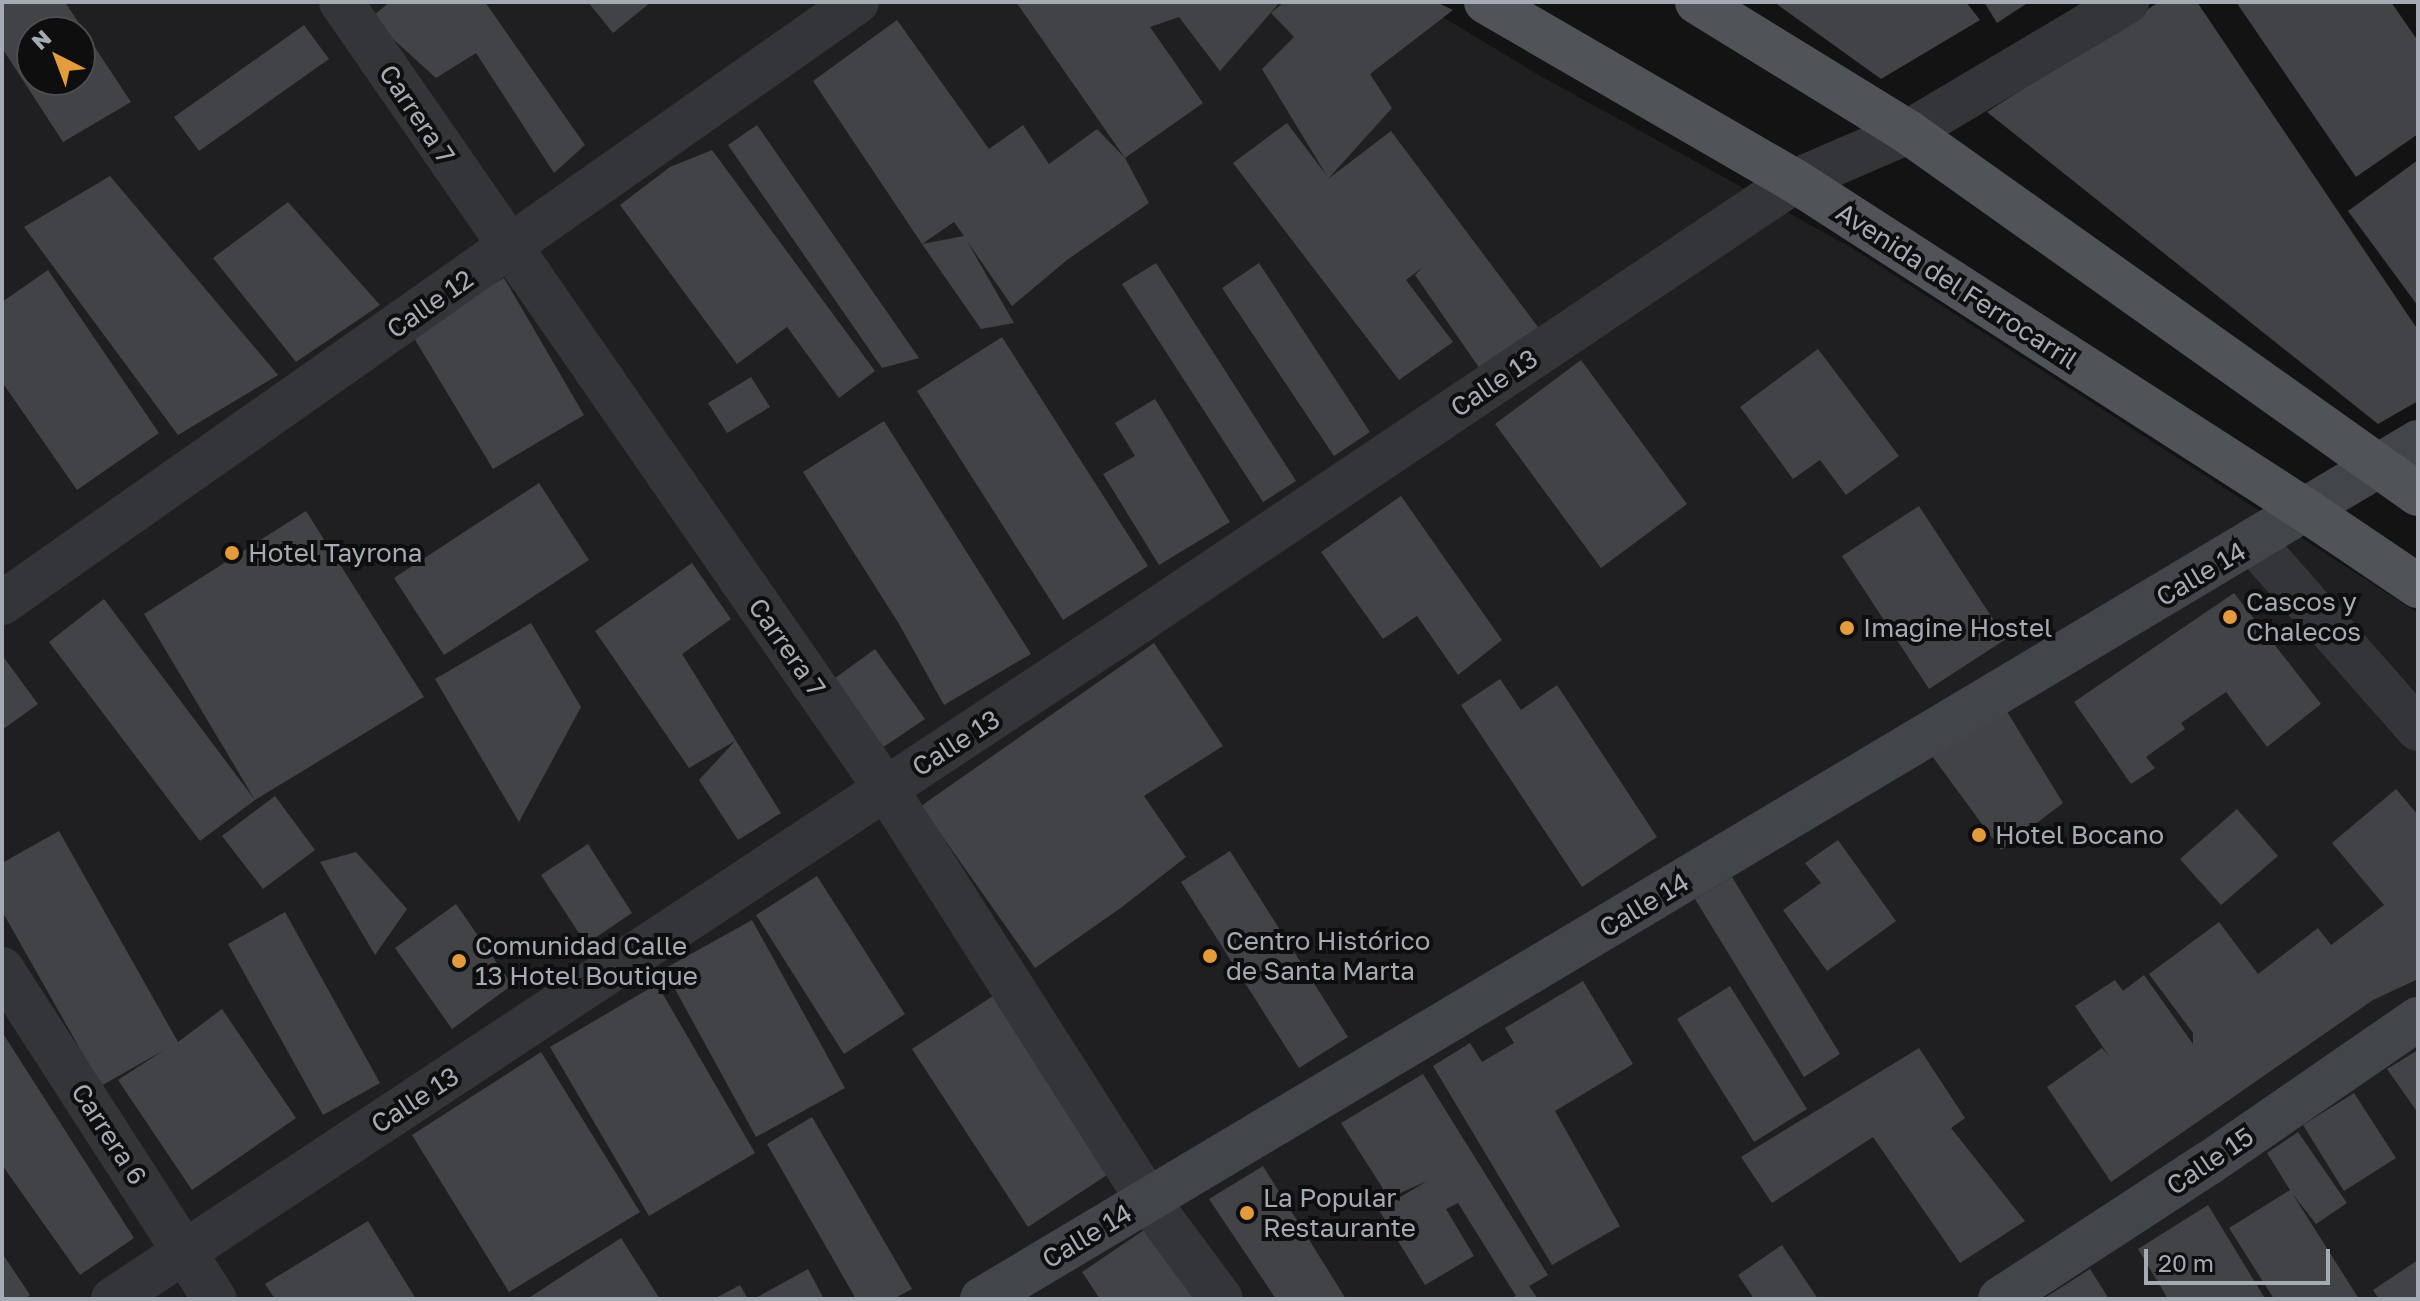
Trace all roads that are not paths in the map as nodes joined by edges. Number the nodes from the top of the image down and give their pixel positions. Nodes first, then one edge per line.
1 (341, 2) edge
2 (857, 2) edge
3 (1486, 2) edge
4 (1697, 2) edge
5 (2127, 2) edge
6 (1908, 132) junction
7 (1795, 181) junction
8 (509, 249) junction
9 (2418, 442) edge
10 (2377, 468) junction
11 (2418, 494) edge
12 (2304, 509) junction
13 (2254, 543) junction
14 (2418, 586) edge
15 (2, 603) edge
16 (2418, 729) edge
17 (886, 789) junction
18 (2, 969) edge
19 (2418, 1019) edge
20 (1147, 1199) junction
21 (185, 1251) junction
22 (113, 1299) edge
23 (215, 1299) edge
24 (982, 1299) edge
25 (1221, 1299) edge
26 (2000, 1299) edge

1 - 8 street, Carrera 7
2 - 8 street, Calle 12
3 - 7 main road, Avenida del Ferrocarril
4 - 6 main road
5 - 6 street, Calle 13
6 - 7 street, Calle 13
6 - 10 main road
7 - 12 main road, Avenida del Ferrocarril
7 - 17 street, Calle 13
8 - 15 street, Calle 12
8 - 17 street, Carrera 7
9 - 10 street, Calle 14
10 - 11 main road
10 - 12 street, Calle 14
12 - 13 street, Calle 14
12 - 14 main road, Avenida del Ferrocarril
13 - 16 street
13 - 20 street, Calle 14
17 - 20 street, Carrera 7
17 - 21 street, Calle 13
18 - 21 street, Carrera 6
19 - 26 street, Calle 15
20 - 24 street, Calle 14
20 - 25 street, Carrera 7
21 - 22 street, Calle 13
21 - 23 street, Carrera 6

